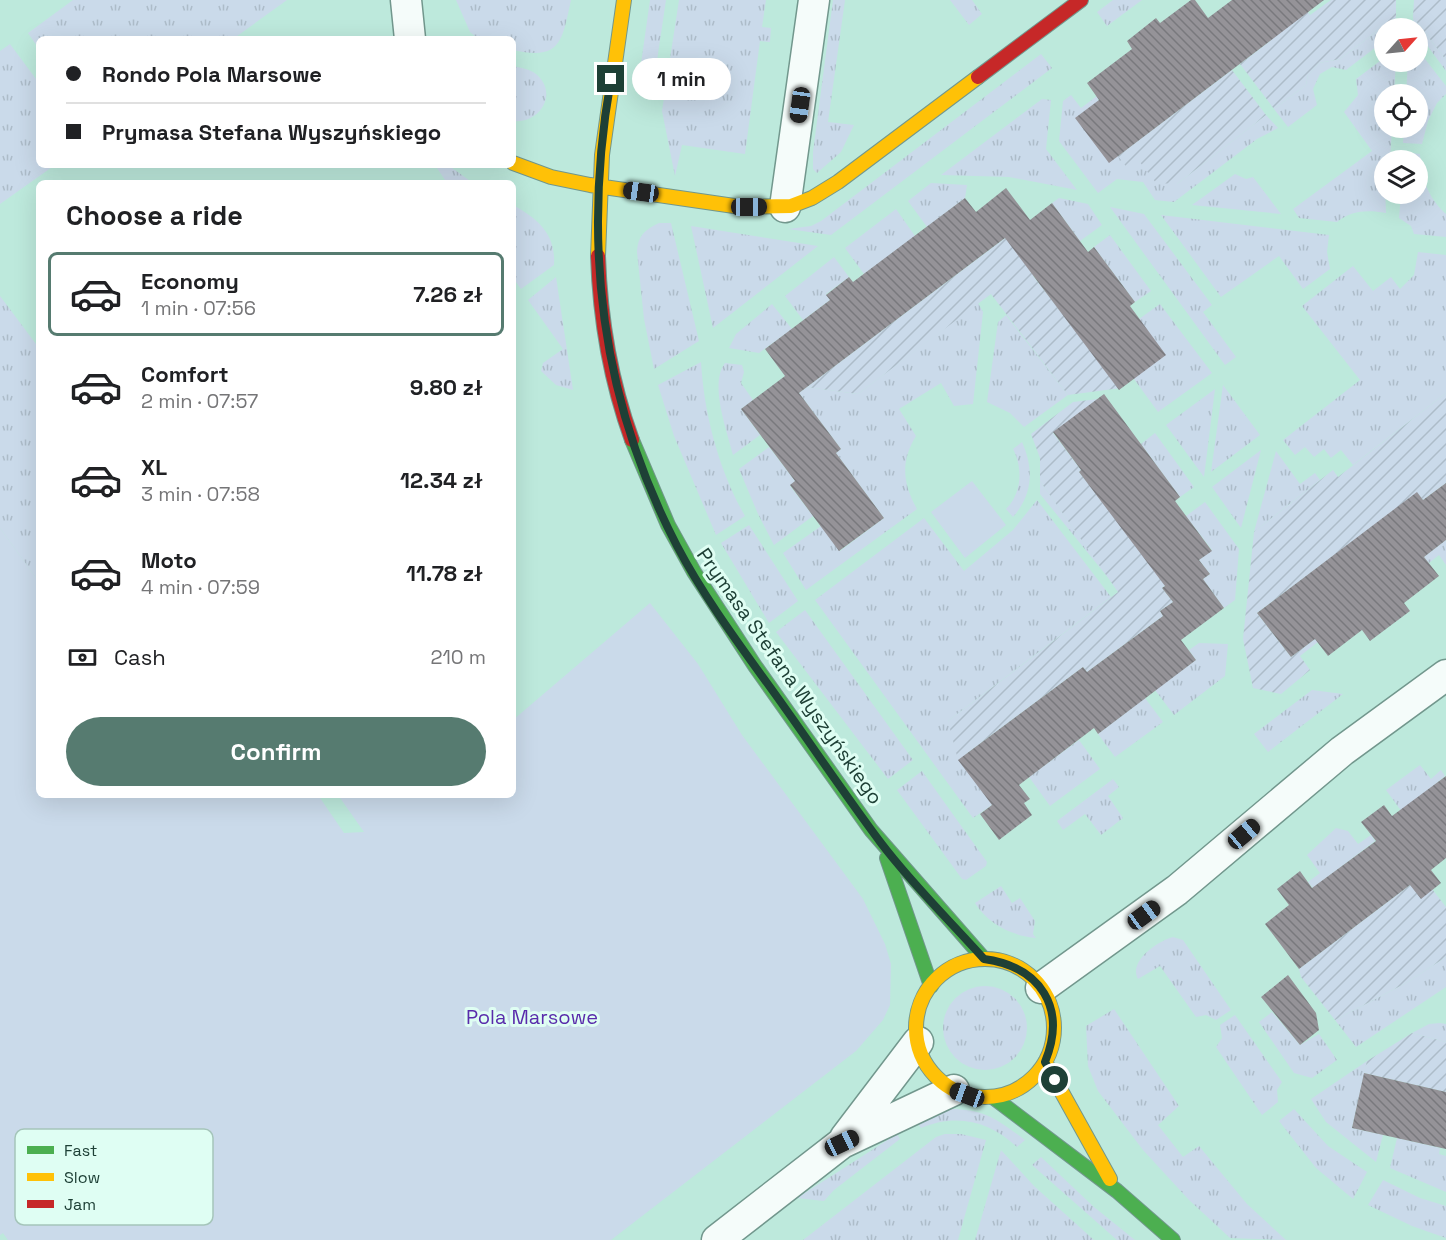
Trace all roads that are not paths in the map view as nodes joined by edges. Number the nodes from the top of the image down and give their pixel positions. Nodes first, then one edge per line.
1 (406, 0) edge
2 (624, 0) edge
3 (814, 0) edge
4 (1081, 0) edge
5 (410, 36) edge
6 (516, 164) edge
7 (598, 186) junction
8 (785, 207) junction
9 (1446, 675) edge
10 (883, 844) junction
11 (984, 959) junction
12 (931, 987) junction
13 (1041, 988) junction
14 (918, 1042) junction
15 (1045, 1062) junction
16 (954, 1090) junction
17 (993, 1097) junction
18 (842, 1143) junction
19 (1117, 1191) junction
20 (717, 1240) edge
21 (1173, 1240) edge

1 - 5 street
2 - 7 street, Prymasa Stefana Wyszyńskiego
3 - 8 street
4 - 8 street
6 - 7 street
7 - 8 street
7 - 10 street, Prymasa Stefana Wyszyńskiego
9 - 13 street
10 - 11 street, Prymasa Stefana Wyszyńskiego
10 - 12 street, Prymasa Stefana Wyszyńskiego
11 - 12 street
11 - 13 street
12 - 14 street
13 - 15 street
14 - 16 street
14 - 18 street
15 - 17 street
15 - 19 street
16 - 17 street
16 - 18 street
17 - 19 street
18 - 20 street
19 - 21 street

